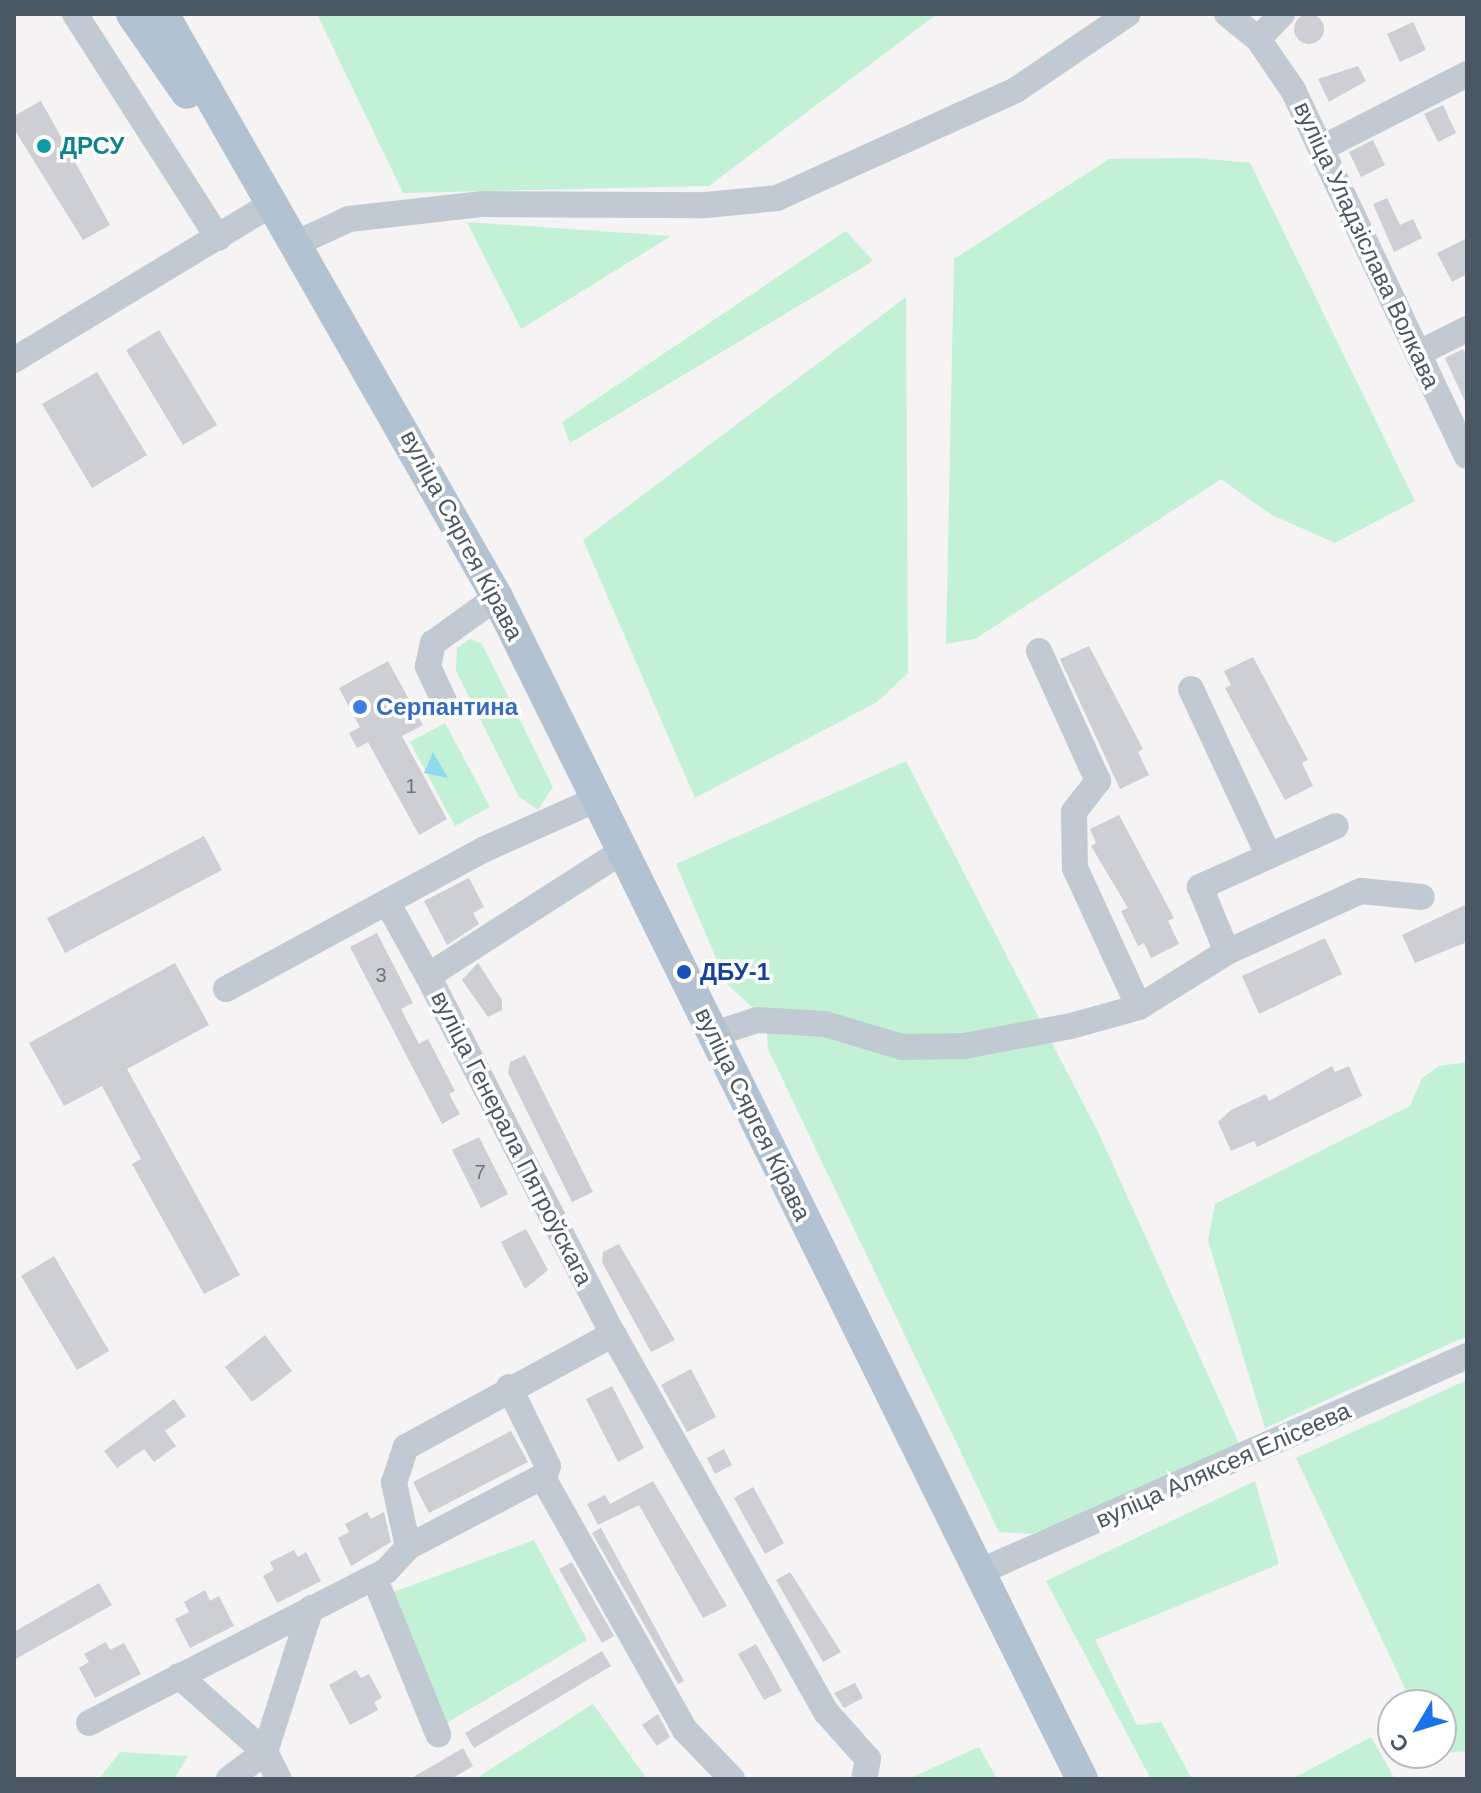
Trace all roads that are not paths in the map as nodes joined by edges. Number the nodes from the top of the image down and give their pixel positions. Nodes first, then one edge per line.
1 (75, 14) edge
2 (132, 14) edge
3 (163, 14) edge
4 (1128, 14) edge
5 (1227, 14) edge
6 (1282, 14) edge
7 (1258, 39) junction
8 (1467, 74) edge
9 (1324, 147) junction
10 (273, 203) junction
11 (218, 238) junction
12 (297, 243) junction
13 (1467, 329) edge
14 (1419, 353) junction
15 (14, 360) edge
16 (1467, 456) edge
17 (497, 597) junction
18 (1039, 651) dead end
19 (1191, 689) dead end
20 (444, 701) dead end
21 (595, 800) junction
22 (1336, 826) dead end
23 (621, 852) junction
24 (1269, 856) junction
25 (1422, 897) dead end
26 (387, 902) junction
27 (1227, 952) junction
28 (428, 976) junction
29 (226, 989) dead end
30 (1139, 1007) junction
31 (714, 1034) junction
32 (613, 1334) junction
33 (1467, 1356) edge
34 (509, 1387) junction
35 (543, 1478) junction
36 (408, 1547) junction
37 (979, 1572) junction
38 (374, 1577) junction
39 (311, 1608) junction
40 (179, 1676) junction
41 (89, 1723) dead end
42 (438, 1734) dead end
43 (265, 1752) junction
44 (229, 1779) edge
45 (279, 1779) edge
46 (732, 1779) edge
47 (864, 1779) edge
48 (1082, 1779) edge

1 - 11 street
2 - 10 main road, вуліца Сяргея Кірава
3 - 10 main road, вуліца Сяргея Кірава
4 - 12 street
5 - 7 street, вуліца Уладзіслава Волкава
6 - 7 street
7 - 9 street, вуліца Уладзіслава Волкава
8 - 9 street
9 - 14 street, вуліца Уладзіслава Волкава
10 - 11 street
10 - 12 main road, вуліца Сяргея Кірава
11 - 15 street
12 - 17 main road, вуліца Сяргея Кірава
13 - 14 street
14 - 16 street, вуліца Уладзіслава Волкава
17 - 20 street
17 - 21 main road, вуліца Сяргея Кірава
18 - 30 street
19 - 24 street
21 - 23 main road, вуліца Сяргея Кірава
21 - 26 street
22 - 24 street
23 - 28 street, вуліца Генерала Пятроўскага
23 - 31 main road, вуліца Сяргея Кірава
24 - 27 street
25 - 27 street
26 - 28 street
26 - 29 street
27 - 30 street
28 - 32 street, вуліца Генерала Пятроўскага
30 - 31 street
31 - 37 main road, вуліца Сяргея Кірава
32 - 34 street
32 - 47 street, вуліца Генерала Пятроўскага
33 - 37 street, вуліца Аляксея Елісеева
34 - 35 street
34 - 36 street
35 - 36 street
35 - 46 street
36 - 38 street
37 - 48 main road, вуліца Сяргея Кірава
38 - 39 street
38 - 42 street
39 - 40 street
39 - 43 street
40 - 41 street
40 - 43 street
43 - 44 street
43 - 45 street

